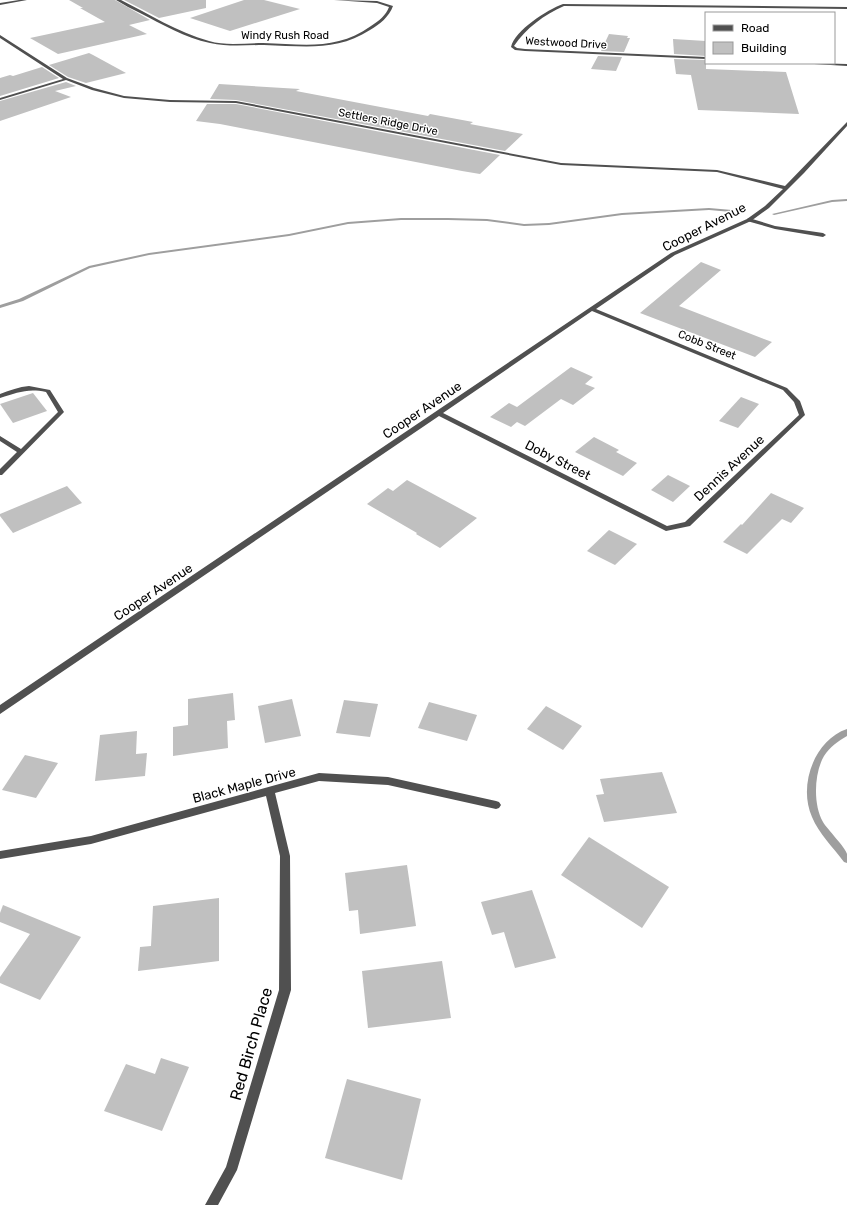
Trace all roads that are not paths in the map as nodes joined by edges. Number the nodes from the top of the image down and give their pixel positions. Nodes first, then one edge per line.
1 (25, 0) edge
2 (118, 0) edge
3 (336, 0) edge
4 (0, 4) edge
5 (847, 8) edge
6 (1, 38) edge
7 (705, 58) edge
8 (830, 64) edge
9 (847, 65) edge
10 (66, 79) junction
11 (0, 99) edge
12 (847, 123) edge
13 (786, 188) junction
14 (749, 220) junction
15 (824, 235) dead end
16 (592, 309) junction
17 (0, 396) edge
18 (439, 413) junction
19 (802, 415) joint
20 (0, 438) edge
21 (22, 452) junction
22 (0, 473) edge
23 (666, 529) joint
24 (0, 710) edge
25 (270, 791) junction
26 (496, 805) dead end
27 (3, 854) edge
28 (0, 863) edge
29 (211, 1205) edge

1 - 4 street
2 - 3 street, Windy Rush Road
5 - 7 street, Westwood Drive
6 - 10 street, Settlers Ridge Drive
8 - 9 street
10 - 11 street
10 - 13 street, Settlers Ridge Drive
12 - 13 street, Cooper Avenue
13 - 14 street, Cooper Avenue
14 - 15 street
14 - 16 street, Cooper Avenue
16 - 18 street, Cooper Avenue
16 - 19 street, Cobb Street
17 - 21 street
18 - 23 street, Doby Street
18 - 24 street, Cooper Avenue
19 - 23 street, Dennis Avenue
20 - 21 street
21 - 22 street
25 - 26 street, Black Maple Drive
25 - 27 street, Black Maple Drive
25 - 29 street, Red Birch Place
27 - 28 street

